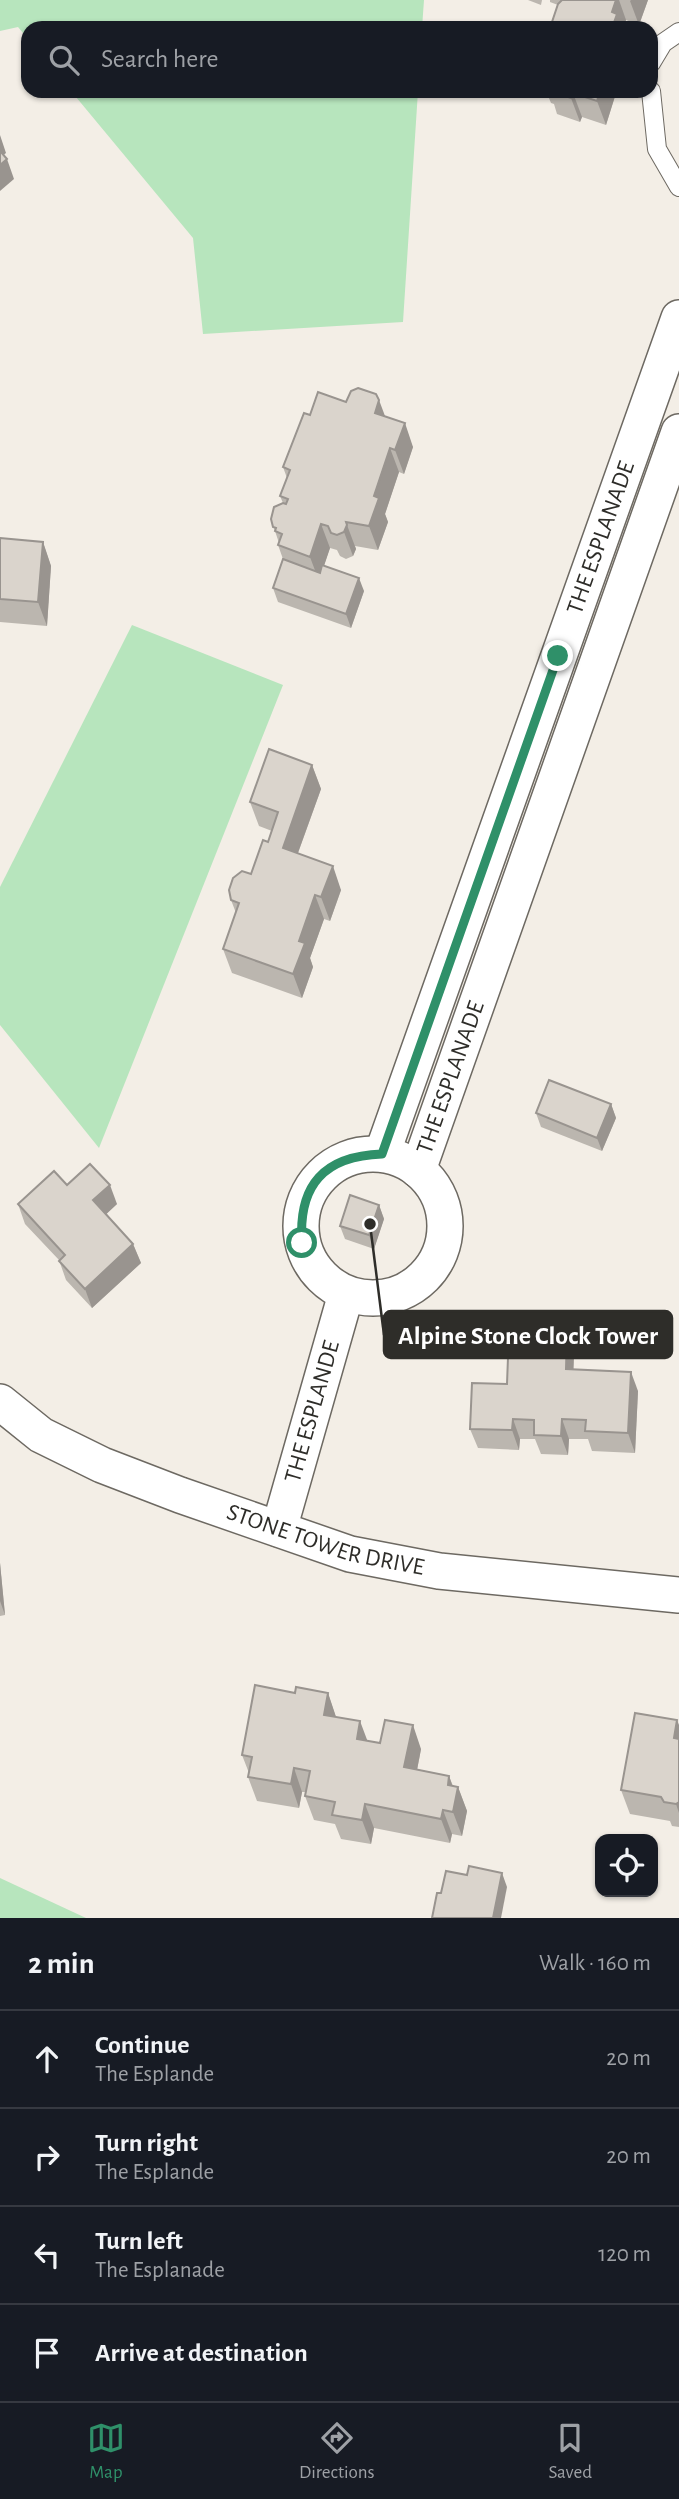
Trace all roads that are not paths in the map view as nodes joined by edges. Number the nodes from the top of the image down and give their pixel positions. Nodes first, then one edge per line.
1 (679, 32) edge
2 (658, 51) edge
3 (651, 98) edge
4 (679, 187) edge
5 (679, 318) edge
6 (679, 432) edge
7 (576, 663) junction
8 (382, 1154) junction
9 (418, 1170) junction
10 (346, 1294) junction
11 (0, 1402) edge
12 (279, 1529) junction
13 (679, 1595) edge

1 - 2 lane
3 - 4 lane
5 - 7 street, THE ESPLANADE
6 - 7 street, THE ESPLANADE
7 - 8 street, THE ESPLANADE
7 - 9 street, THE ESPLANADE
8 - 9 street
8 - 10 street
9 - 10 street
10 - 12 street, THE ESPLANDE
11 - 12 street, STONE TOWER DRIVE
12 - 13 street, STONE TOWER DRIVE

